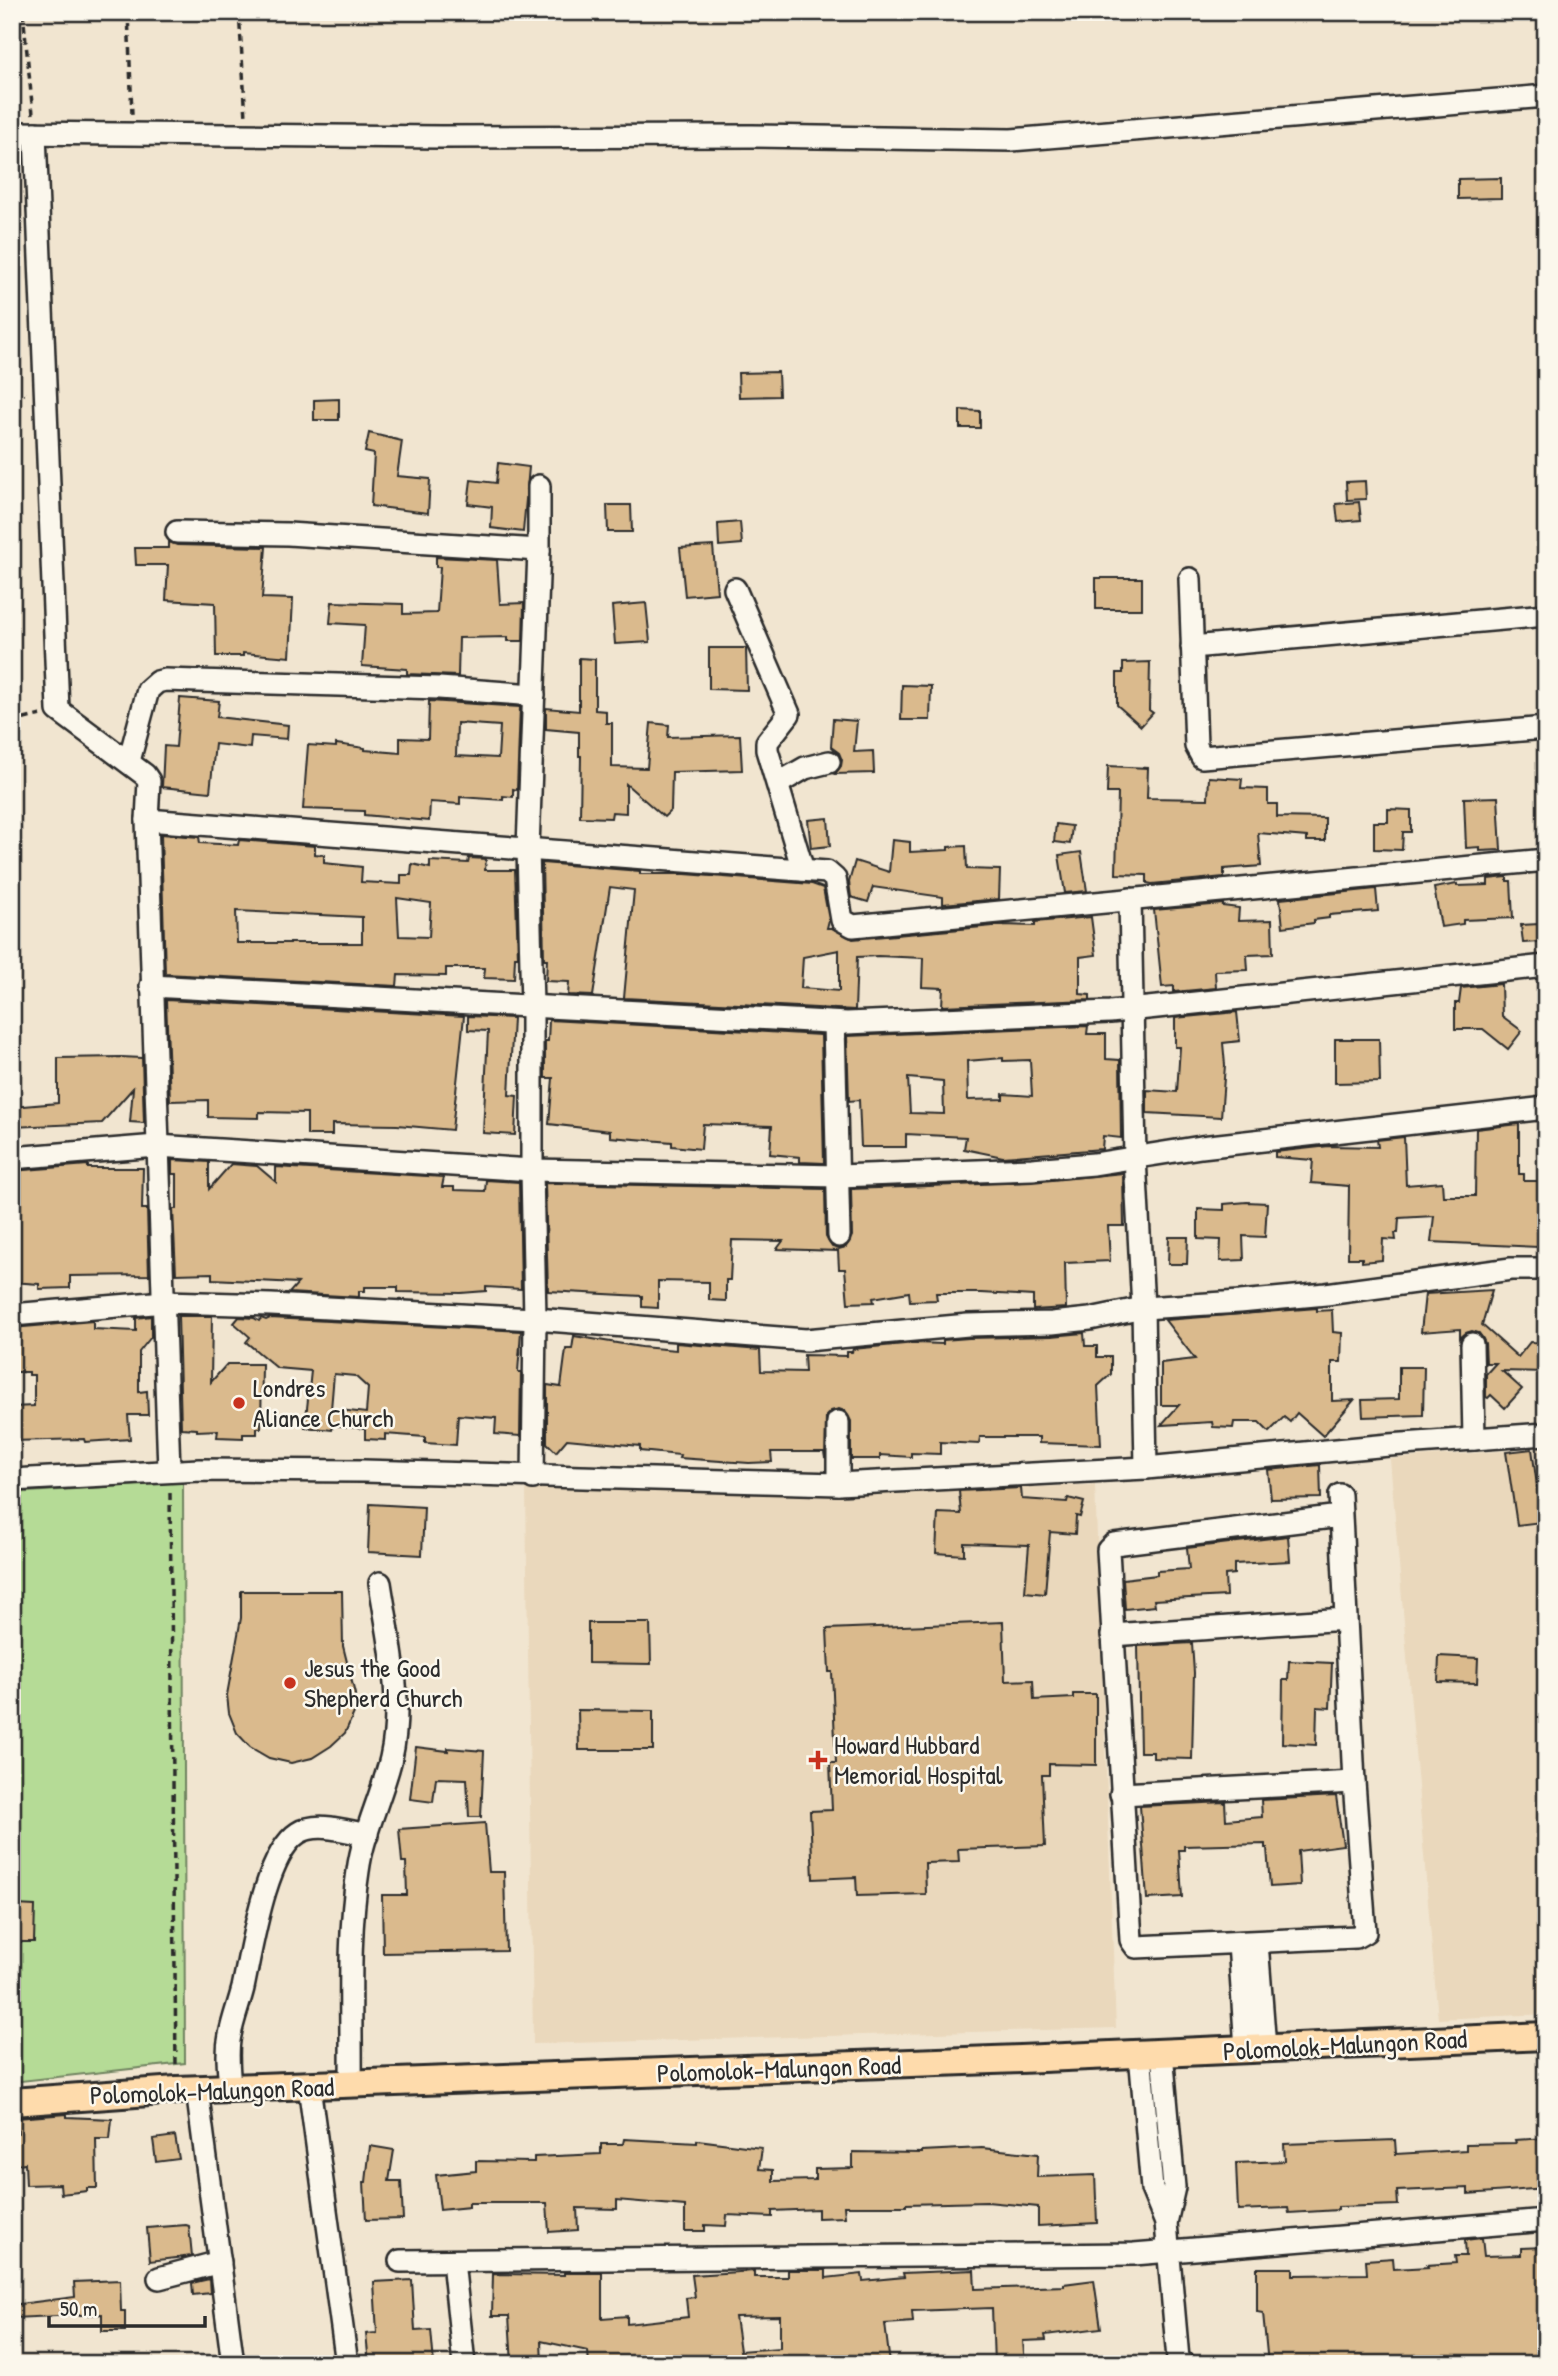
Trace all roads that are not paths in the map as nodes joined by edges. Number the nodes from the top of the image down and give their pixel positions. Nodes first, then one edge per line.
1 (1546, 96) edge
2 (35, 133) junction
3 (12, 134) edge
4 (538, 486) dead end
5 (177, 532) dead end
6 (539, 550) junction
7 (1190, 579) dead end
8 (735, 589) dead end
9 (1546, 615) edge
10 (1192, 647) junction
11 (534, 695) junction
12 (1546, 728) edge
13 (128, 761) junction
14 (829, 762) dead end
15 (779, 783) junction
16 (147, 820) junction
17 (528, 848) junction
18 (1546, 860) edge
19 (803, 870) junction
20 (1130, 899) junction
21 (1546, 966) edge
22 (151, 986) junction
23 (532, 1006) junction
24 (1132, 1009) junction
25 (834, 1023) junction
26 (1546, 1108) edge
27 (157, 1146) junction
28 (12, 1158) edge
29 (1135, 1158) junction
30 (532, 1170) junction
31 (838, 1176) junction
32 (839, 1236) dead end
33 (1546, 1269) edge
34 (164, 1302) junction
35 (1143, 1308) junction
36 (12, 1315) edge
37 (535, 1319) junction
38 (1472, 1344) dead end
39 (838, 1422) dead end
40 (1546, 1434) edge
41 (1474, 1439) junction
42 (1146, 1468) junction
43 (169, 1470) junction
44 (533, 1478) junction
45 (12, 1480) edge
46 (838, 1484) junction
47 (380, 1583) dead end
48 (1345, 1619) junction
49 (1112, 1634) junction
50 (1354, 1782) junction
51 (1121, 1794) junction
52 (367, 1835) junction
53 (1248, 1943) junction
54 (1546, 2036) edge
55 (1256, 2049) junction
56 (1151, 2054) junction
57 (351, 2085) junction
58 (309, 2086) junction
59 (230, 2089) junction
60 (187, 2090) junction
61 (12, 2102) edge
62 (1546, 2220) edge
63 (1168, 2252) junction
64 (400, 2261) dead end
65 (453, 2261) junction
66 (220, 2262) junction
67 (159, 2278) dead end
68 (1178, 2362) edge
69 (233, 2364) edge
70 (347, 2364) edge
71 (464, 2364) edge

1 - 2 street
2 - 3 street
2 - 13 street
4 - 6 street
5 - 6 street
6 - 11 street
7 - 10 street
8 - 15 street
9 - 10 street
10 - 12 street
11 - 13 street
11 - 17 street
13 - 16 street
14 - 15 street
15 - 19 street
16 - 17 street
16 - 22 street
17 - 19 street
17 - 23 street
18 - 20 street
19 - 20 street
20 - 24 street
21 - 24 street
22 - 23 street
22 - 27 street
23 - 25 street
23 - 30 street
24 - 25 street
24 - 29 street
25 - 31 street
26 - 29 street
27 - 28 street
27 - 30 street
27 - 34 street
29 - 31 street
29 - 35 street
30 - 31 street
30 - 37 street
31 - 32 street
33 - 35 street
34 - 36 street
34 - 37 street
34 - 43 street
35 - 37 street
35 - 42 street
37 - 44 street
38 - 41 street
39 - 46 street
40 - 41 street
41 - 42 street
42 - 46 street
43 - 44 street
43 - 45 street
44 - 46 street
47 - 52 street
48 - 49 street
48 - 49 street
48 - 50 street
49 - 51 street
50 - 51 street
50 - 53 street
51 - 53 street
52 - 57 street
52 - 59 street
53 - 55 street
54 - 55 main road, Polomolok-Malungon Road
55 - 56 main road, Polomolok-Malungon Road
56 - 57 main road, Polomolok-Malungon Road
56 - 63 street
57 - 58 main road, Polomolok-Malungon Road
58 - 59 main road, Polomolok-Malungon Road
58 - 70 street
59 - 60 main road, Polomolok-Malungon Road
60 - 61 main road, Polomolok-Malungon Road
60 - 66 street
62 - 63 street
63 - 65 street
63 - 68 street
64 - 65 street
65 - 71 street
66 - 67 street
66 - 69 street

